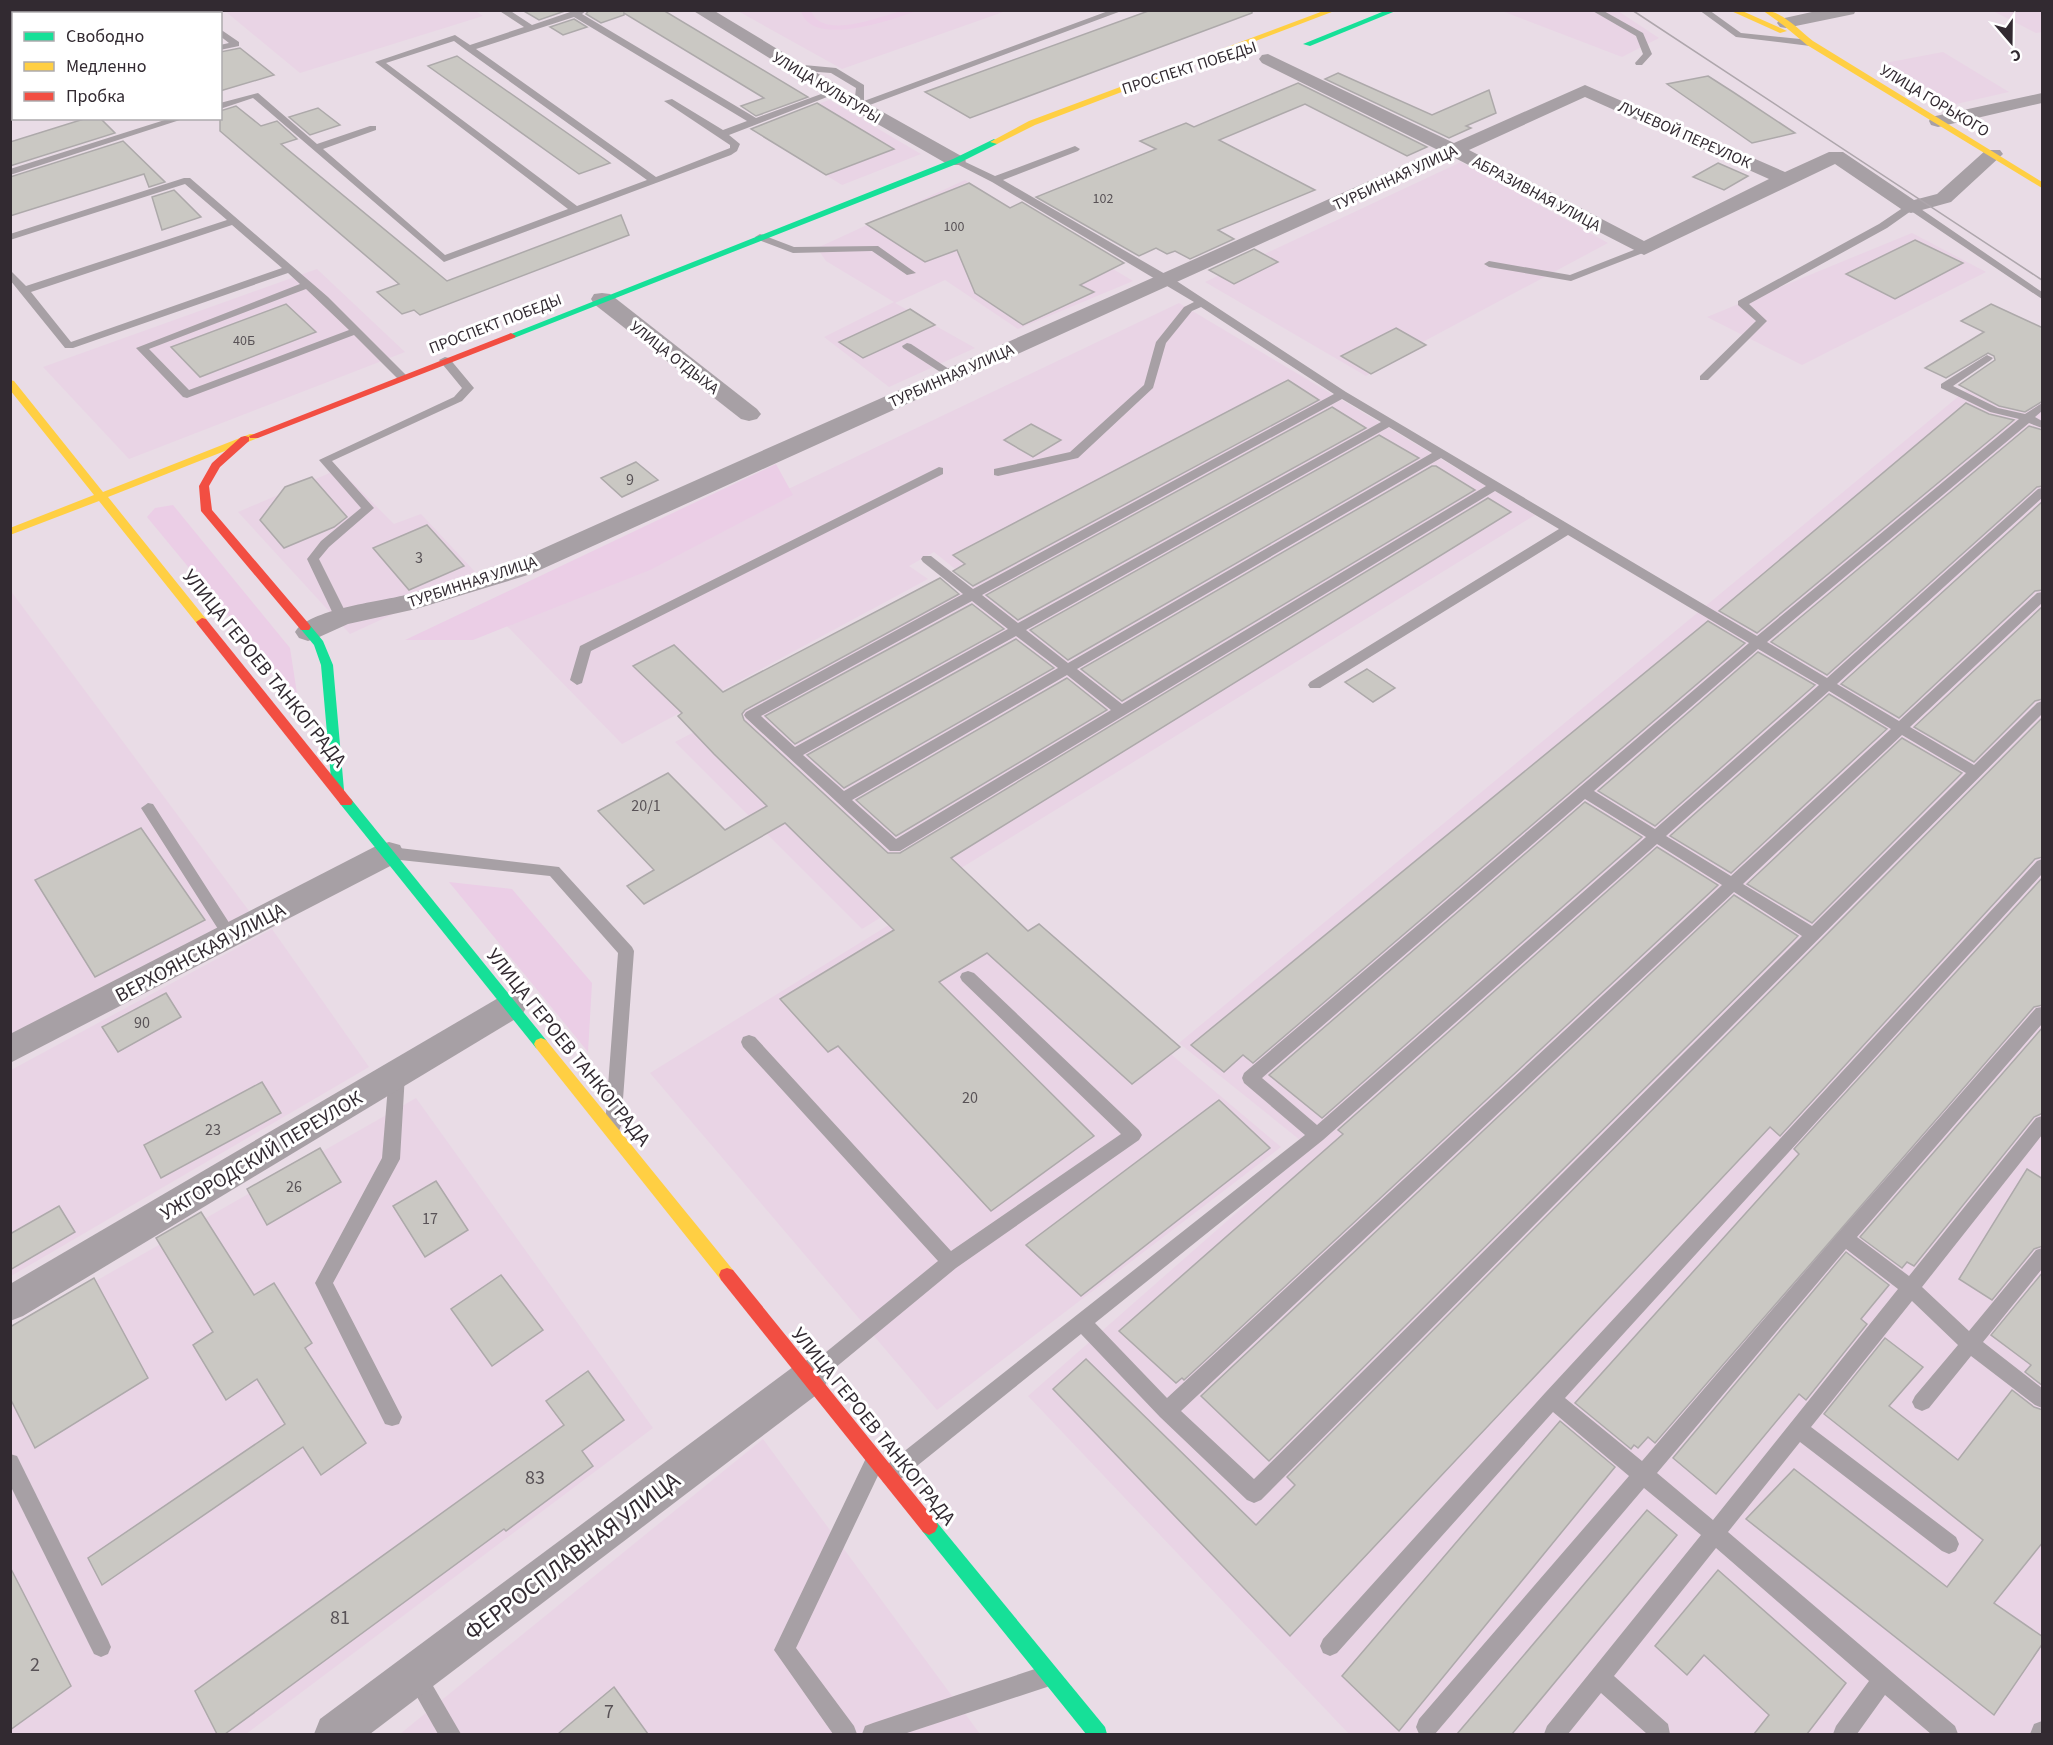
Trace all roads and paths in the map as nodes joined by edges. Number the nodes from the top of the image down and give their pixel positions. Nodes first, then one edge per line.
1 (502, 10) edge
2 (586, 10) edge
3 (1120, 10) edge
4 (1395, 10) edge
5 (1595, 10) edge
6 (1703, 10) edge
7 (1732, 10) edge
8 (1765, 10) edge
9 (1848, 10) edge
10 (1329, 11) edge
11 (709, 12) edge
12 (576, 14) junction
13 (1786, 23) junction
14 (531, 28) junction
15 (222, 33) edge
16 (1810, 43) junction
17 (222, 48) edge
18 (469, 48) junction
19 (1263, 61) joint
20 (1639, 63) dead end
21 (793, 67) junction
22 (1585, 90) joint
23 (835, 92) junction
24 (2043, 98) edge
25 (669, 100) dead end
26 (222, 105) edge
27 (859, 106) junction
28 (1095, 114) dead end
29 (176, 120) edge
30 (1938, 121) junction
31 (755, 122) junction
32 (373, 128) dead end
33 (722, 134) junction
34 (991, 145) junction
35 (316, 148) junction
36 (1075, 149) dead end
37 (1454, 150) junction
38 (1993, 154) junction
39 (956, 161) junction
40 (10, 172) edge
41 (1785, 179) junction
42 (654, 180) junction
43 (995, 180) junction
44 (2043, 185) edge
45 (1911, 207) junction
46 (576, 210) junction
47 (233, 220) junction
48 (10, 237) edge
49 (760, 237) junction
50 (1644, 249) junction
51 (1489, 264) dead end
52 (289, 269) junction
53 (10, 273) edge
54 (911, 273) dead end
55 (1168, 280) junction
56 (307, 285) junction
57 (25, 290) junction
58 (2043, 296) edge
59 (602, 299) junction
60 (1202, 302) junction
61 (355, 331) junction
62 (907, 346) dead end
63 (1987, 358) dead end
64 (446, 360) junction
65 (952, 375) junction
66 (402, 377) junction
67 (1704, 378) dead end
68 (10, 383) edge
69 (1342, 394) junction
70 (2043, 405) edge
71 (749, 414) dead end
72 (2027, 418) junction
73 (1390, 422) junction
74 (2043, 425) edge
75 (244, 439) junction
76 (1441, 453) junction
77 (939, 471) dead end
78 (998, 472) dead end
79 (1496, 485) junction
80 (2043, 492) edge
81 (102, 496) junction
82 (1568, 529) junction
83 (10, 532) edge
84 (927, 559) dead end
85 (973, 595) junction
86 (2043, 596) edge
87 (340, 617) junction
88 (1017, 630) junction
89 (308, 632) junction
90 (1758, 642) junction
91 (1068, 669) junction
92 (577, 680) dead end
93 (1828, 684) junction
94 (1315, 686) dead end
95 (2043, 706) edge
96 (1121, 711) junction
97 (1900, 727) junction
98 (793, 754) junction
99 (1976, 772) junction
100 (338, 790) junction
101 (1584, 791) junction
102 (843, 799) junction
103 (148, 808) dead end
104 (1657, 835) junction
105 (389, 853) junction
106 (2043, 865) edge
107 (1732, 883) junction
108 (1813, 935) junction
109 (230, 936) junction
110 (968, 977) dead end
111 (511, 1006) junction
112 (2043, 1013) edge
113 (749, 1042) dead end
114 (13, 1045) edge
115 (397, 1074) junction
116 (2043, 1123) edge
117 (612, 1132) junction
118 (1317, 1135) junction
119 (1845, 1238) junction
120 (2043, 1256) edge
121 (950, 1262) junction
122 (1912, 1288) junction
123 (10, 1304) edge
124 (1083, 1323) junction
125 (1969, 1343) junction
126 (810, 1377) junction
127 (1552, 1399) junction
128 (2043, 1399) edge
129 (1923, 1402) dead end
130 (1167, 1411) junction
131 (392, 1417) dead end
132 (1799, 1430) junction
133 (875, 1460) junction
134 (10, 1463) edge
135 (1643, 1475) junction
136 (888, 1477) junction
137 (1715, 1534) junction
138 (1949, 1544) dead end
139 (1330, 1646) dead end
140 (101, 1647) dead end
141 (415, 1674) junction
142 (1051, 1675) junction
143 (1600, 1678) junction
144 (1883, 1680) junction
145 (1427, 1727) dead end
146 (335, 1734) edge
147 (450, 1734) edge
148 (846, 1734) edge
149 (873, 1734) edge
150 (1098, 1734) edge
151 (1555, 1734) edge
152 (1658, 1734) edge
153 (1844, 1734) edge
154 (1947, 1734) edge

1 - 14 lane
2 - 12 lane
3 - 27 lane
4 - 19 main road, ПРОСПЕКТ ПОБЕДЫ
5 - 20 lane
6 - 16 lane
7 - 16 main road, УЛИЦА ГОРЬКОГО
8 - 13 main road, УЛИЦА ГОРЬКОГО
9 - 13 street
10 - 34 main road, ПРОСПЕКТ ПОБЕДЫ
11 - 21 street, УЛИЦА КУЛЬТУРЫ
12 - 14 lane
12 - 31 lane
13 - 16 main road, УЛИЦА ГОРЬКОГО
14 - 18 lane
15 - 17 lane
16 - 30 main road, УЛИЦА ГОРЬКОГО
18 - 42 lane
18 - 46 lane
19 - 37 street, АБРАЗИВНАЯ УЛИЦА
21 - 23 street, УЛИЦА КУЛЬТУРЫ
21 - 27 lane
22 - 37 street, ТУРБИННАЯ УЛИЦА
22 - 41 street, ЛУЧЕВОЙ ПЕРЕУЛОК
23 - 27 street, УЛИЦА КУЛЬТУРЫ
23 - 31 lane
24 - 30 street
25 - 33 lane
26 - 35 lane
27 - 39 street, УЛИЦА КУЛЬТУРЫ
28 - 34 main road, ПРОСПЕКТ ПОБЕДЫ
29 - 40 lane
30 - 38 main road, УЛИЦА ГОРЬКОГО
31 - 33 lane
32 - 35 lane
33 - 42 lane
34 - 39 main road, ПРОСПЕКТ ПОБЕДЫ
35 - 46 lane
36 - 43 lane
37 - 50 street, АБРАЗИВНАЯ УЛИЦА
37 - 55 street, ТУРБИННАЯ УЛИЦА
38 - 44 main road, УЛИЦА ГОРЬКОГО
38 - 45 street
39 - 43 lane
39 - 49 main road, ПРОСПЕКТ ПОБЕДЫ
41 - 45 street
41 - 50 street
42 - 46 lane
43 - 55 lane
45 - 58 lane
45 - 67 lane
47 - 48 lane
47 - 52 lane
47 - 57 lane
49 - 54 lane
49 - 59 main road, ПРОСПЕКТ ПОБЕДЫ
50 - 51 lane
52 - 56 lane
52 - 57 lane
53 - 57 lane
55 - 60 lane
55 - 65 street, ТУРБИННАЯ УЛИЦА
56 - 61 lane
56 - 61 lane
59 - 64 main road, ПРОСПЕКТ ПОБЕДЫ
59 - 71 street, УЛИЦА ОТДЫХА
60 - 69 lane
60 - 78 lane
61 - 66 lane
62 - 65 lane
63 - 72 lane
64 - 66 main road, ПРОСПЕКТ ПОБЕДЫ
64 - 87 lane
65 - 87 street, ТУРБИННАЯ УЛИЦА
66 - 75 main road, ПРОСПЕКТ ПОБЕДЫ
68 - 81 main road, УЛИЦА ГЕРОЕВ ТАНКОГРАДА
69 - 73 lane
69 - 85 lane
70 - 72 lane
72 - 74 lane
72 - 90 lane
73 - 76 lane
73 - 88 lane
75 - 81 main road, ПРОСПЕКТ ПОБЕДЫ
75 - 89 main road
76 - 79 lane
76 - 91 lane
77 - 92 lane
79 - 82 lane
79 - 96 lane
80 - 93 lane
81 - 83 main road, ПРОСПЕКТ ПОБЕДЫ
81 - 100 main road, УЛИЦА ГЕРОЕВ ТАНКОГРАДА
82 - 90 lane
82 - 94 lane
84 - 85 lane
85 - 88 lane
85 - 98 lane
86 - 97 lane
87 - 89 street, ТУРБИННАЯ УЛИЦА
88 - 91 lane
88 - 98 lane
89 - 100 main road
90 - 93 lane
90 - 101 lane
91 - 96 lane
91 - 102 lane
93 - 97 lane
93 - 104 lane
95 - 99 lane
96 - 102 lane
97 - 99 lane
97 - 107 lane
98 - 102 lane
99 - 108 lane
100 - 105 main road, УЛИЦА ГЕРОЕВ ТАНКОГРАДА
101 - 104 lane
101 - 118 lane
103 - 109 lane
104 - 107 lane
104 - 118 lane
105 - 109 street, ВЕРХОЯНСКАЯ УЛИЦА
105 - 111 main road, УЛИЦА ГЕРОЕВ ТАНКОГРАДА
105 - 117 lane
106 - 127 lane
107 - 108 lane
107 - 130 lane
108 - 130 lane
109 - 114 street, ВЕРХОЯНСКАЯ УЛИЦА
110 - 121 lane
111 - 115 street, УЖГОРОДСКИЙ ПЕРЕУЛОК
111 - 117 main road, УЛИЦА ГЕРОЕВ ТАНКОГРАДА
112 - 119 lane
113 - 121 lane
115 - 123 street, УЖГОРОДСКИЙ ПЕРЕУЛОК
115 - 131 lane
116 - 122 lane
117 - 126 main road, УЛИЦА ГЕРОЕВ ТАНКОГРАДА
118 - 124 lane
119 - 122 lane
119 - 135 lane
120 - 125 lane
121 - 126 lane
122 - 125 lane
122 - 132 lane
124 - 130 lane
124 - 136 lane
125 - 128 lane
125 - 129 lane
126 - 133 main road, УЛИЦА ГЕРОЕВ ТАНКОГРАДА
126 - 141 street, ФЕРРОСПЛАВНАЯ УЛИЦА
127 - 135 lane
127 - 139 lane
132 - 137 lane
132 - 138 lane
133 - 136 main road, УЛИЦА ГЕРОЕВ ТАНКОГРАДА
133 - 148 lane
134 - 140 lane
135 - 137 lane
135 - 145 lane
136 - 142 main road, УЛИЦА ГЕРОЕВ ТАНКОГРАДА
137 - 143 lane
137 - 144 lane
141 - 146 street, ФЕРРОСПЛАВНАЯ УЛИЦА
141 - 147 lane
142 - 149 lane
142 - 150 main road, УЛИЦА ГЕРОЕВ ТАНКОГРАДА
143 - 151 lane
143 - 152 lane
144 - 153 lane
144 - 154 lane

